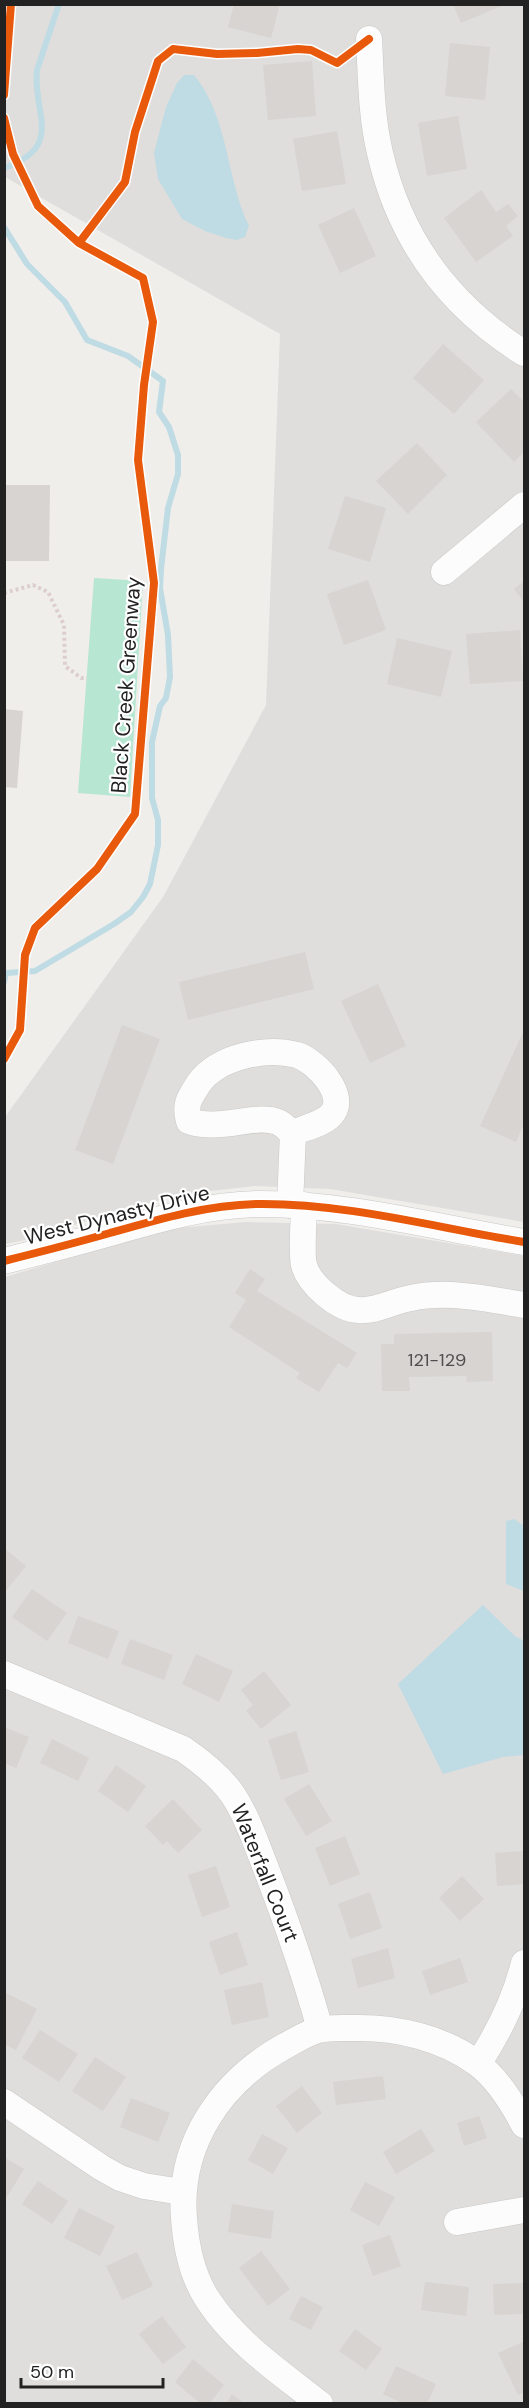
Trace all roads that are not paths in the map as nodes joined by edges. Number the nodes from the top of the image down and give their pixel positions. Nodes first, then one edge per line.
1 (369, 39) dead end
2 (525, 353) edge
3 (525, 505) edge
4 (444, 572) dead end
5 (293, 1133) junction
6 (297, 1205) junction
7 (525, 1242) edge
8 (4, 1262) edge
9 (525, 1305) edge
10 (4, 1674) edge
11 (525, 1963) edge
12 (320, 2029) junction
13 (478, 2064) junction
14 (4, 2102) edge
15 (525, 2125) edge
16 (182, 2192) junction
17 (525, 2210) edge
18 (457, 2222) dead end
19 (320, 2403) edge

1 - 2 street
3 - 4 street
5 - 5 street
5 - 6 street
6 - 7 street, West Dynasty Drive
6 - 8 street, West Dynasty Drive
6 - 9 street
10 - 12 street, Waterfall Court
11 - 13 street
12 - 13 street
12 - 16 street
13 - 15 street
14 - 16 street
16 - 19 street
17 - 18 street

